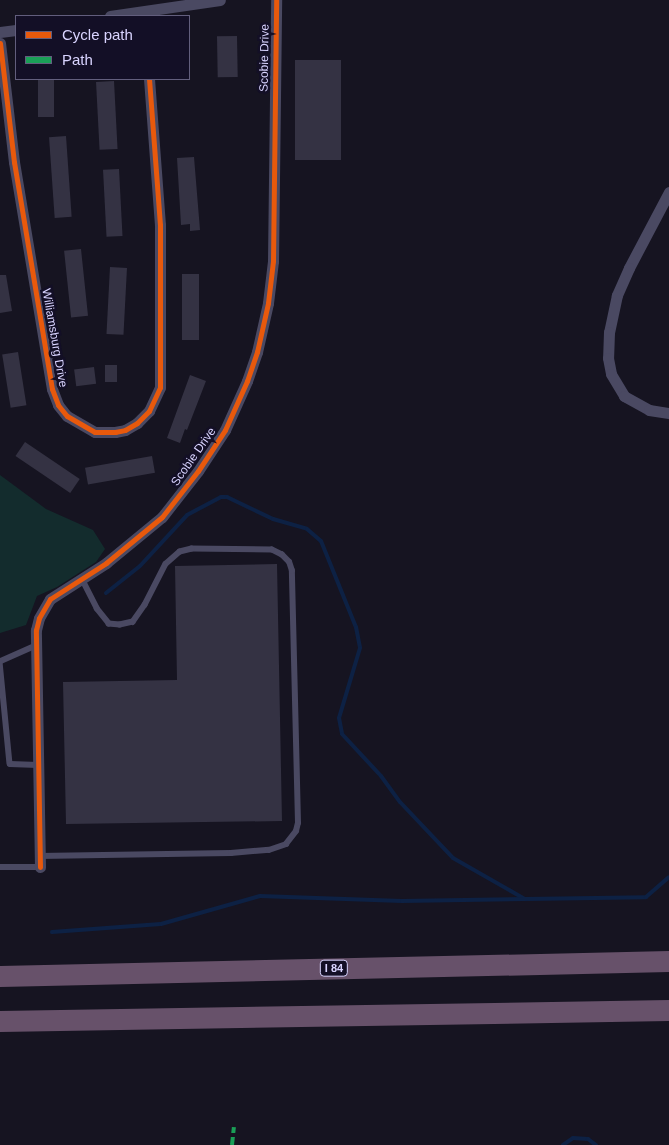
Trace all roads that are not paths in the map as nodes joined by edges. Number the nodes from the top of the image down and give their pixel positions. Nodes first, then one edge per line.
1 (220, 0) edge
2 (276, 0) edge
3 (145, 14) edge
4 (128, 15) edge
5 (15, 30) edge
6 (0, 32) edge
7 (0, 43) edge
8 (149, 80) edge
9 (669, 192) edge
10 (669, 413) edge
11 (82, 579) junction
12 (36, 646) junction
13 (0, 662) edge
14 (38, 765) junction
15 (39, 861) junction
16 (0, 867) edge
17 (669, 960) edge
18 (0, 976) edge
19 (669, 1010) edge
20 (0, 1021) edge

1 - 3 street
2 - 11 street, Scobie Drive
3 - 4 street
5 - 6 street
7 - 8 street, Williamsburg Drive
9 - 10 street
11 - 12 street, Scobie Drive
11 - 15 lane
12 - 13 lane
12 - 14 street, Scobie Drive
13 - 14 lane
14 - 15 street, Scobie Drive
15 - 16 lane
17 - 18 highway, I 84
19 - 20 highway

